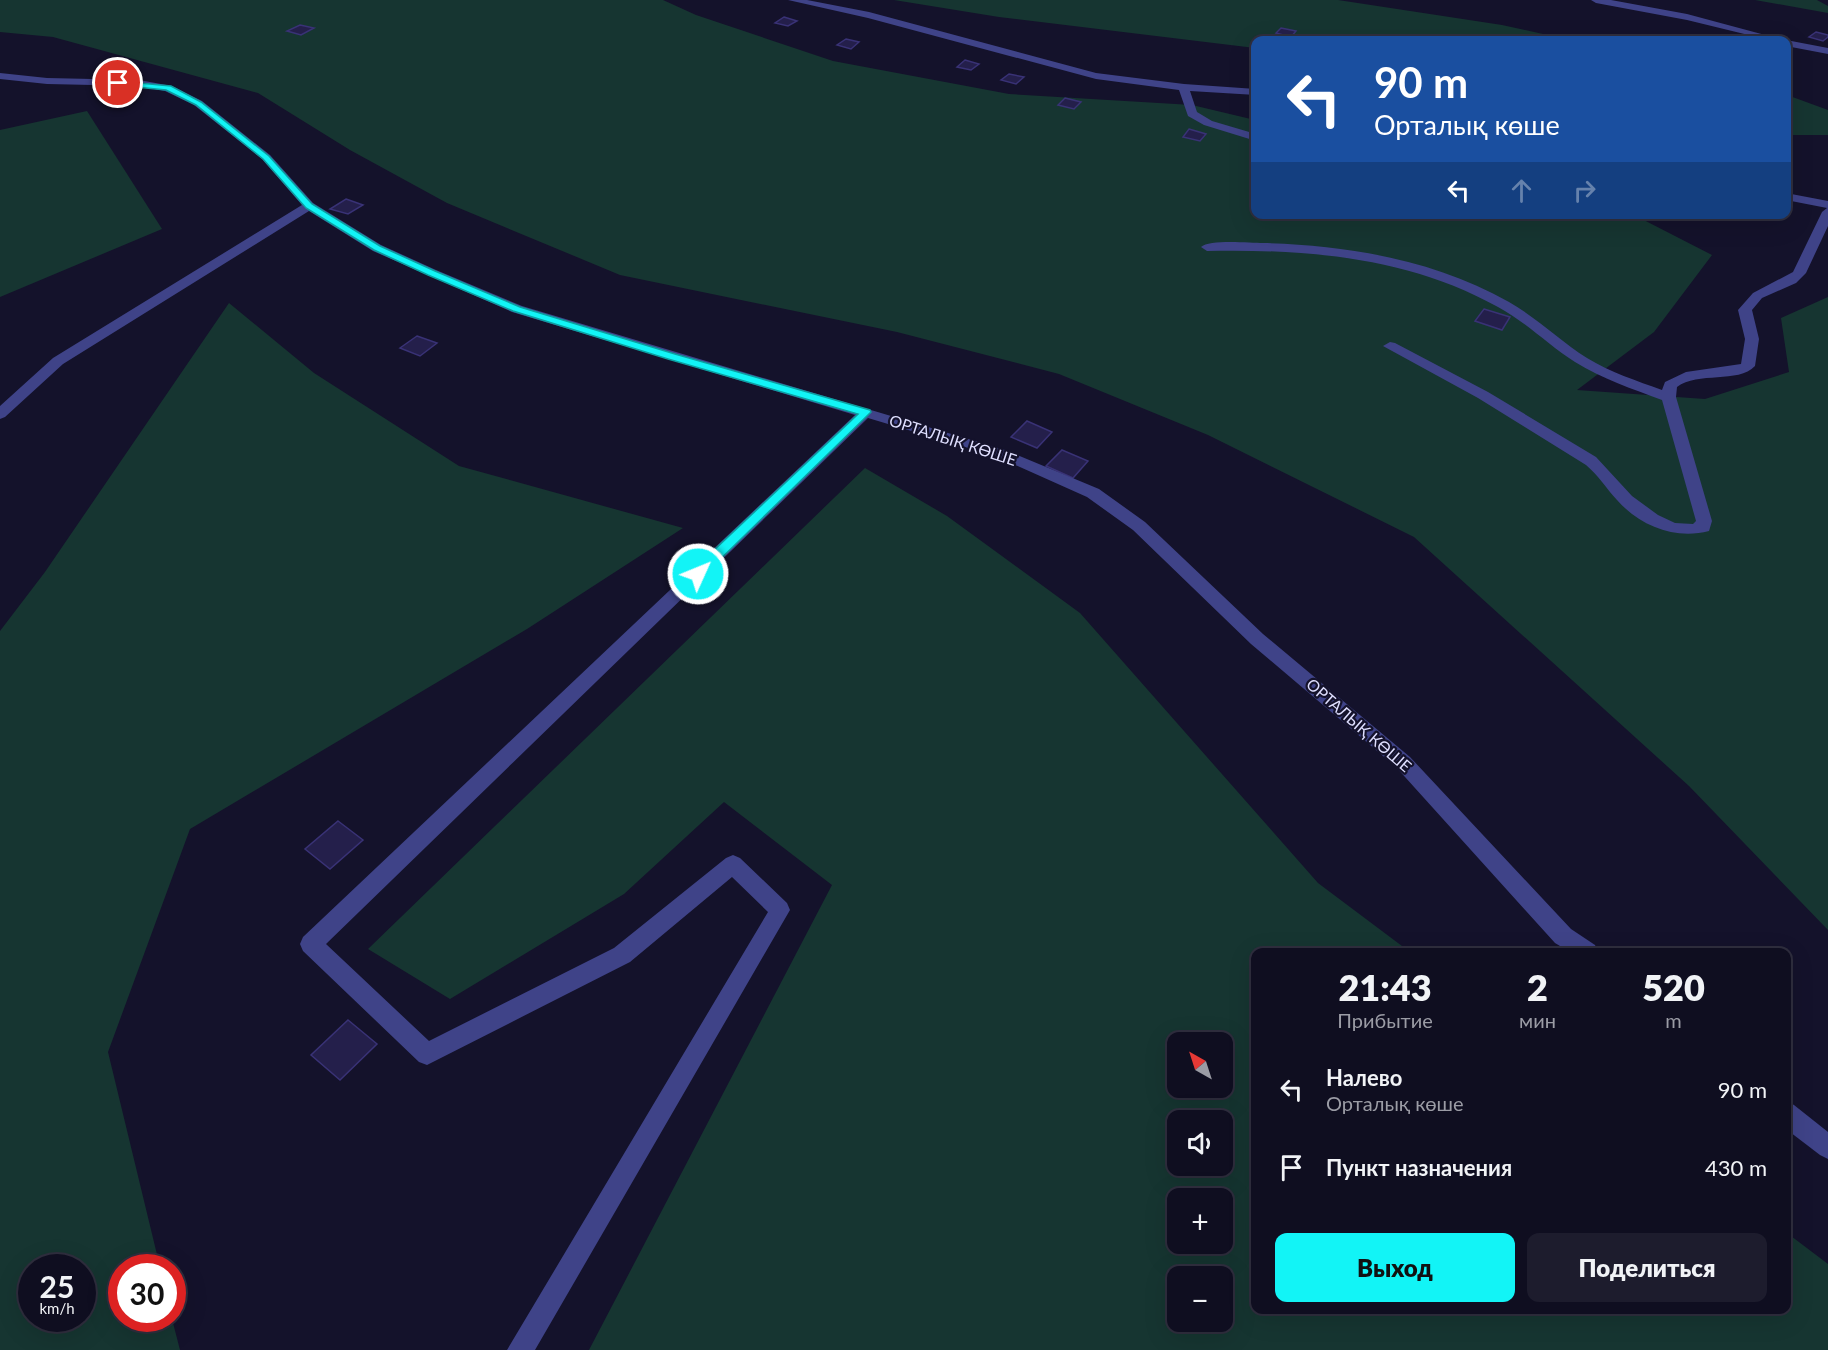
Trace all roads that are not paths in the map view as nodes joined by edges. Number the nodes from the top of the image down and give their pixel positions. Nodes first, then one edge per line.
1 (793, 0) edge
2 (1596, 0) edge
3 (1763, 36) edge
4 (1791, 43) edge
5 (1828, 51) edge
6 (0, 76) edge
7 (1184, 87) junction
8 (1251, 92) edge
9 (1251, 136) edge
10 (1791, 197) edge
11 (1828, 205) edge
12 (309, 206) junction
13 (1828, 212) edge
14 (1207, 247) dead end
15 (1390, 346) dead end
16 (1669, 397) junction
17 (866, 412) junction
18 (0, 414) edge
19 (1581, 948) edge
20 (1791, 1117) edge
21 (1828, 1147) edge
22 (520, 1350) edge

1 - 7 street
2 - 3 street
4 - 5 street
6 - 12 street, ОРТАЛЫҚ КӨШЕ
7 - 8 street
7 - 9 street
10 - 11 street
12 - 17 street, ОРТАЛЫҚ КӨШЕ
12 - 18 street
13 - 16 street
14 - 16 street
15 - 16 street
17 - 19 street, ОРТАЛЫҚ КӨШЕ
17 - 22 street
20 - 21 street

